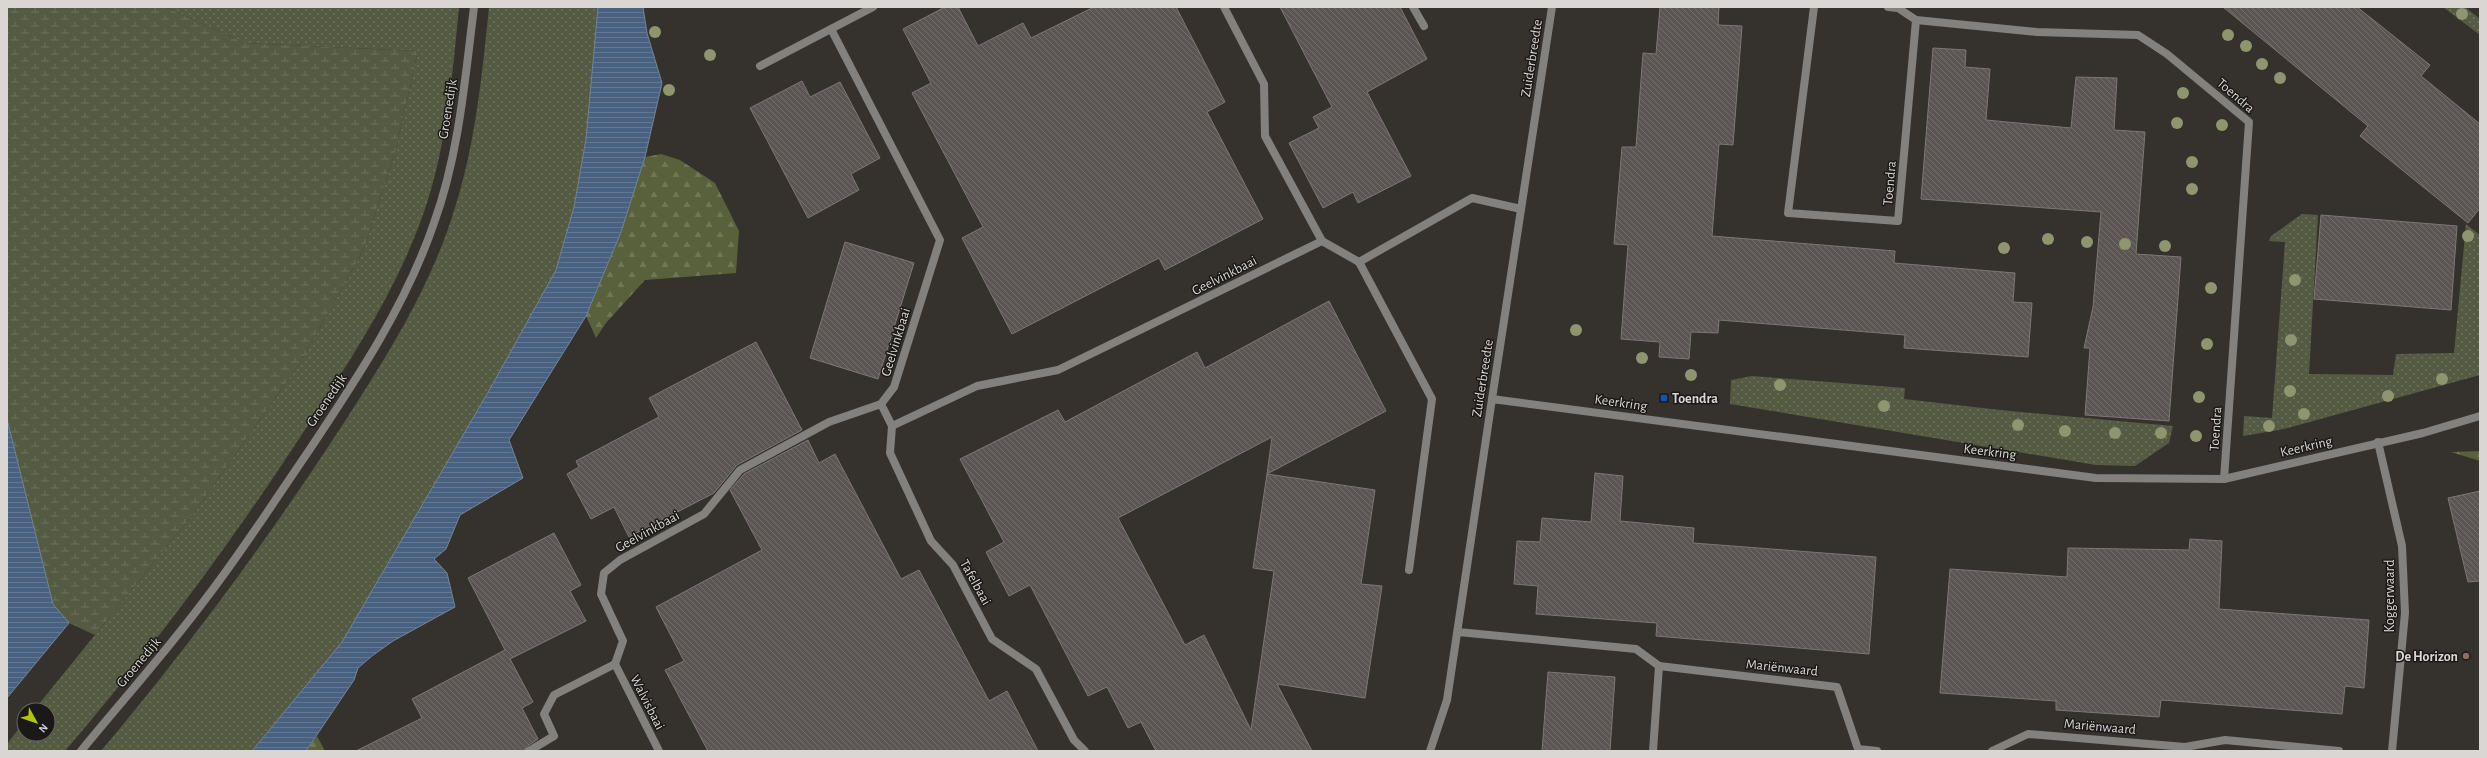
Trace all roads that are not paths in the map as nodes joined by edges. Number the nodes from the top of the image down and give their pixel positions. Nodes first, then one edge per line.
1 (474, 7) edge
2 (873, 7) edge
3 (1224, 7) edge
4 (1413, 7) edge
5 (1552, 7) edge
6 (1814, 7) edge
7 (1888, 7) edge
8 (1916, 20) junction
9 (1424, 26) dead end
10 (831, 29) junction
11 (760, 66) dead end
12 (1521, 209) junction
13 (1322, 241) junction
14 (1359, 262) junction
15 (1492, 398) junction
16 (881, 404) junction
17 (2480, 416) edge
18 (892, 426) junction
19 (2378, 442) junction
20 (2224, 479) junction
21 (1409, 570) dead end
22 (1458, 632) junction
23 (615, 664) junction
24 (1660, 666) junction
25 (2185, 749) edge
26 (1858, 750) edge
27 (81, 751) edge
28 (529, 751) edge
29 (659, 751) edge
30 (1085, 751) edge
31 (1430, 751) edge
32 (1653, 751) edge
33 (1877, 751) edge
34 (1992, 751) edge
35 (2339, 751) edge
36 (2392, 751) edge

1 - 27 street, Groenedijk
2 - 10 street
3 - 13 street
4 - 9 street
5 - 12 street, Zuiderbreedte
6 - 8 street, Toendra
7 - 8 street, Toendra
8 - 20 street, Toendra
10 - 11 street
10 - 16 street, Geelvinkbaai
12 - 14 street
12 - 15 street, Zuiderbreedte
13 - 14 street
13 - 18 street, Geelvinkbaai
14 - 21 street
15 - 20 street, Keerkring
15 - 22 street, Zuiderbreedte
16 - 18 street
16 - 23 street, Geelvinkbaai
17 - 19 street, Keerkring
18 - 30 street, Tafelbaai
19 - 20 street, Keerkring
19 - 36 street, Koggerwaard
22 - 24 street, Mariënwaard
22 - 31 street, Zuiderbreedte
23 - 28 street
23 - 29 street, Walvisbaai
24 - 26 street, Mariënwaard
24 - 32 street
25 - 34 street, Mariënwaard
25 - 35 street, Mariënwaard
26 - 33 street, Mariënwaard

